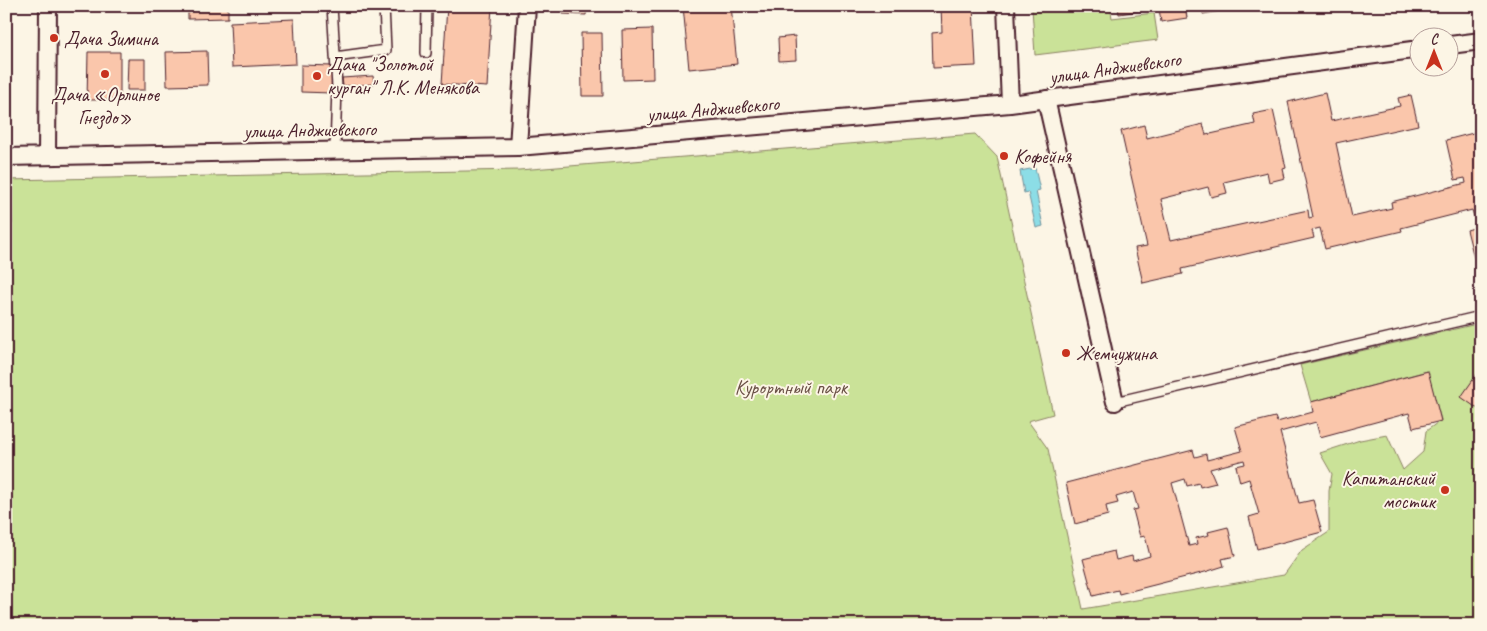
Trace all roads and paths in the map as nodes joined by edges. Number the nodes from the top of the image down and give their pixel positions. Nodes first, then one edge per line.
1 (48, 6) edge
2 (332, 6) edge
3 (384, 6) edge
4 (427, 6) edge
5 (527, 6) edge
6 (1006, 6) edge
7 (1481, 41) edge
8 (1460, 44) edge
9 (1410, 50) edge
10 (426, 52) dead end
11 (335, 57) junction
12 (1046, 99) junction
13 (1010, 104) junction
14 (518, 147) junction
15 (335, 150) junction
16 (47, 156) junction
17 (6, 157) edge
18 (1481, 316) edge
19 (1115, 402) joint

1 - 16 street
2 - 11 lane
3 - 11 lane
4 - 10 lane
5 - 14 street
6 - 13 street
7 - 8 street
9 - 12 street, улица Анджиевского
11 - 15 lane
12 - 13 street, улица Анджиевского
12 - 19 street
13 - 14 street, улица Анджиевского
14 - 15 street, улица Анджиевского
15 - 16 street, улица Анджиевского
16 - 17 street, улица Анджиевского
18 - 19 lane

